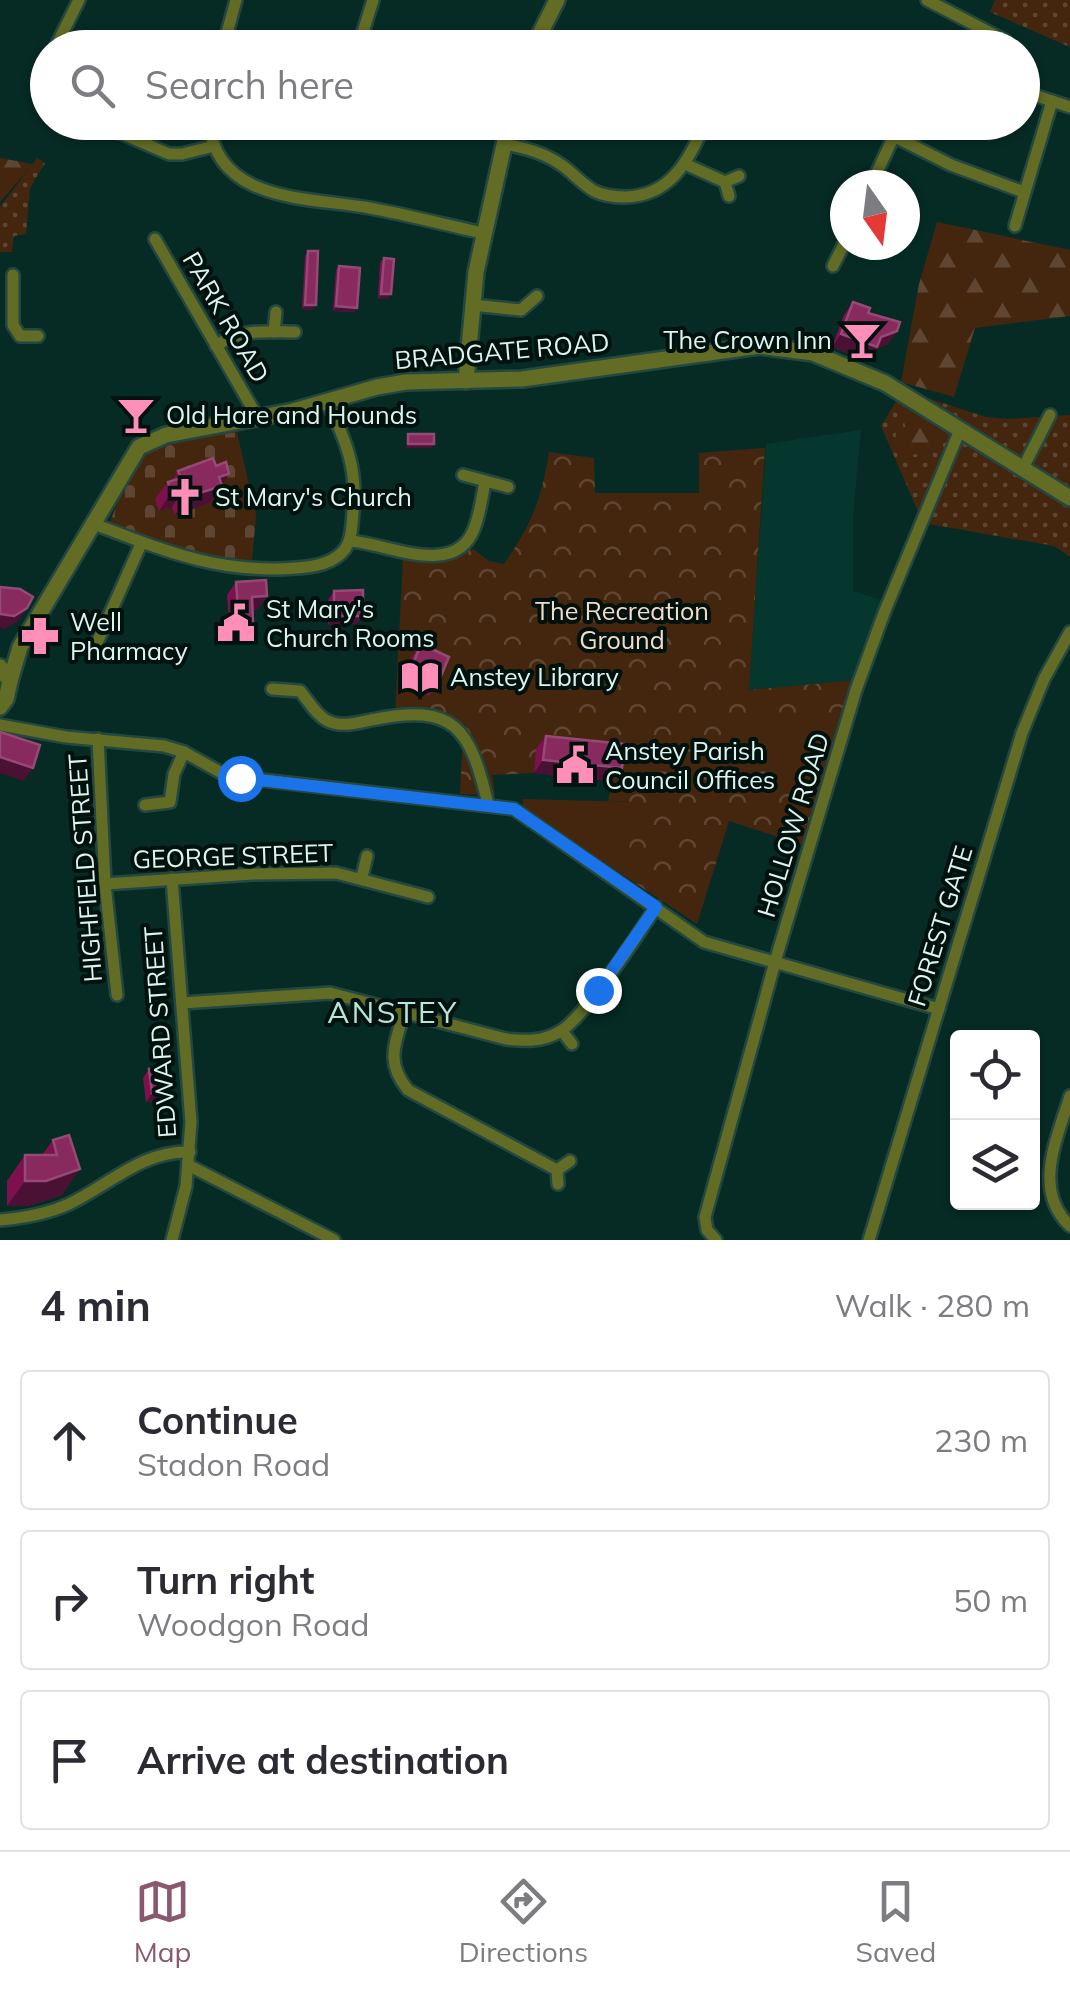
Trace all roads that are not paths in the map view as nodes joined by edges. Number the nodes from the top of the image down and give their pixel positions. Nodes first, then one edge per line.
1 (78, 0) edge
2 (236, 0) edge
3 (373, 0) edge
4 (556, 0) edge
5 (927, 0) edge
6 (980, 28) joint
7 (64, 30) edge
8 (228, 30) edge
9 (364, 30) edge
10 (542, 30) edge
11 (984, 30) edge
12 (1040, 97) edge
13 (1052, 101) junction
14 (1070, 107) edge
15 (137, 140) edge
16 (213, 140) edge
17 (505, 140) edge
18 (697, 140) edge
19 (892, 140) edge
20 (902, 140) edge
21 (504, 144) junction
22 (214, 146) junction
23 (685, 164) junction
24 (878, 170) edge
25 (739, 176) dead end
26 (725, 182) junction
27 (1024, 192) junction
28 (729, 196) dead end
29 (1015, 226) dead end
30 (483, 234) junction
31 (155, 239) dead end
32 (836, 260) edge
33 (833, 266) dead end
34 (12, 275) dead end
35 (538, 296) dead end
36 (472, 305) junction
37 (276, 312) dead end
38 (6, 325) edge
39 (274, 332) junction
40 (294, 332) dead end
41 (38, 336) dead end
42 (216, 346) junction
43 (466, 381) junction
44 (327, 402) junction
45 (1050, 414) dead end
46 (256, 419) junction
47 (960, 430) junction
48 (1022, 470) junction
49 (463, 475) dead end
50 (486, 482) junction
51 (508, 487) dead end
52 (1069, 495) edge
53 (94, 524) junction
54 (350, 541) junction
55 (142, 544) junction
56 (1070, 632) edge
57 (96, 645) dead end
58 (20, 647) junction
59 (0, 664) edge
60 (10, 681) junction
61 (272, 689) dead end
62 (2, 705) edge
63 (0, 725) edge
64 (19, 728) junction
65 (98, 739) junction
66 (184, 752) junction
67 (488, 804) junction
68 (144, 805) dead end
69 (367, 856) dead end
70 (362, 877) junction
71 (172, 879) junction
72 (105, 884) junction
73 (428, 897) dead end
74 (656, 907) junction
75 (775, 962) junction
76 (117, 994) dead end
77 (182, 1003) junction
78 (939, 1009) junction
79 (404, 1013) junction
80 (562, 1031) junction
81 (572, 1044) dead end
82 (1070, 1096) edge
83 (189, 1158) junction
84 (570, 1162) dead end
85 (557, 1170) junction
86 (558, 1184) dead end
87 (0, 1220) edge
88 (1070, 1226) edge
89 (172, 1240) edge
90 (334, 1240) edge
91 (716, 1240) edge
92 (870, 1240) edge

1 - 7 street
2 - 8 street
3 - 9 street
4 - 10 street
5 - 6 street
6 - 11 street
12 - 13 street
13 - 14 street
13 - 27 street
15 - 22 street
16 - 22 street
17 - 21 street
18 - 23 street
19 - 24 street
20 - 27 street
21 - 23 street
21 - 30 street
22 - 30 street
23 - 26 street
25 - 26 street
26 - 28 street
27 - 29 street
30 - 36 street
31 - 42 street, PARK ROAD
32 - 33 street
34 - 38 street
35 - 36 street
36 - 43 street
37 - 39 street
38 - 41 street
39 - 40 street
39 - 42 street
42 - 46 street, PARK ROAD
43 - 44 street, BRADGATE ROAD
43 - 47 street, BRADGATE ROAD
44 - 46 street, BRADGATE ROAD
44 - 54 street
45 - 48 street
46 - 53 street, BRADGATE ROAD
47 - 48 street, BRADGATE ROAD
47 - 75 street, HOLLOW ROAD
48 - 52 street, BRADGATE ROAD
49 - 50 street
50 - 51 street
50 - 54 street
53 - 55 street
53 - 58 street, BRADGATE ROAD
54 - 55 street
55 - 57 street
56 - 78 street, FOREST GATE
58 - 59 street, BRADGATE ROAD
58 - 60 street, BRADGATE ROAD
59 - 60 street
60 - 62 street, BRADGATE ROAD
61 - 67 street
62 - 64 street
63 - 64 street
64 - 65 street
65 - 66 street
65 - 72 street, HIGHFIELD STREET
66 - 67 street
66 - 68 street
67 - 74 street
69 - 70 street, GEORGE STREET
70 - 71 street, GEORGE STREET
70 - 73 street, GEORGE STREET
71 - 72 street, GEORGE STREET
71 - 77 street, EDWARD STREET
72 - 76 street, HIGHFIELD STREET
74 - 75 street
74 - 80 street
75 - 78 street
75 - 91 street, HOLLOW ROAD
77 - 79 street
77 - 83 street, EDWARD STREET
78 - 92 street, FOREST GATE
79 - 80 street
79 - 85 street
80 - 81 street
82 - 88 street
83 - 87 street
83 - 89 street, EDWARD STREET
83 - 90 street
84 - 85 street
85 - 86 street

